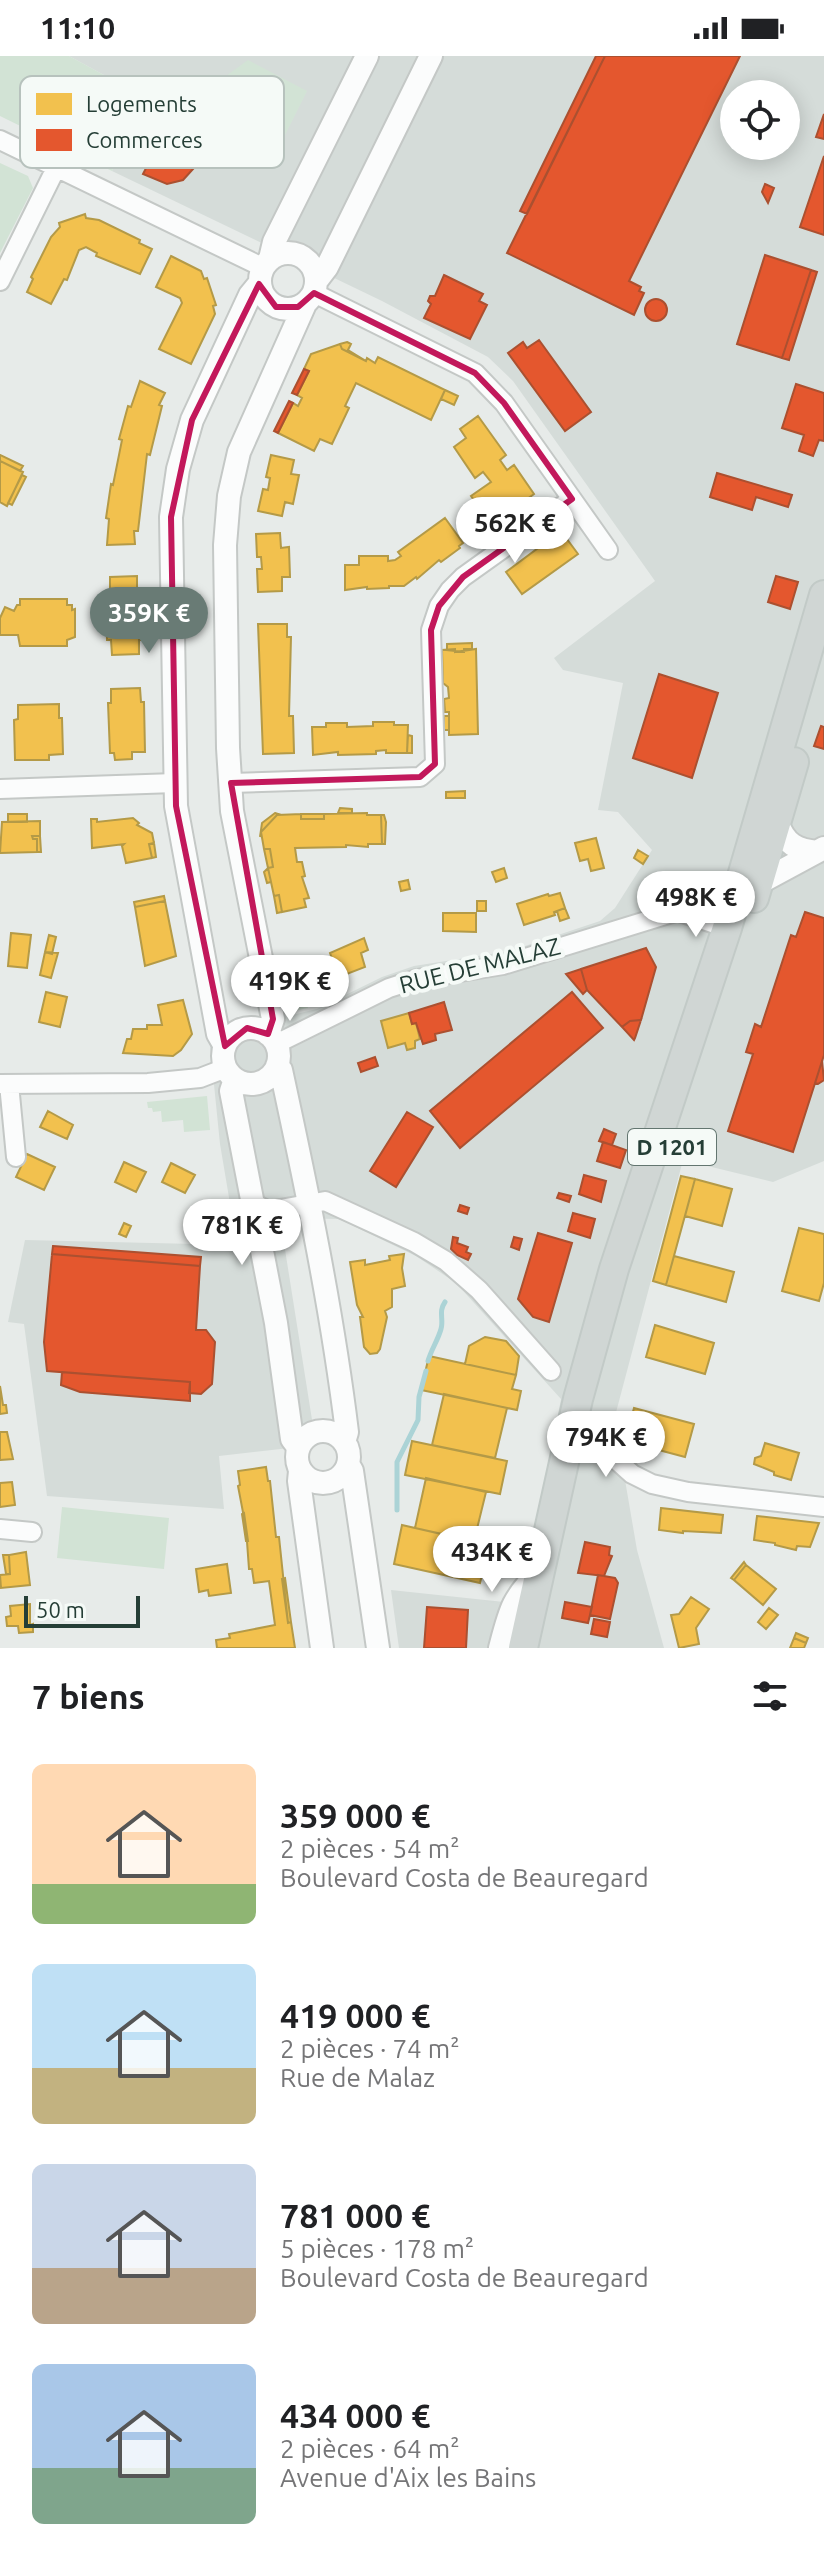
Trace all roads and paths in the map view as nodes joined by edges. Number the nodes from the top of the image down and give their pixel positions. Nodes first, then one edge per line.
1 (367, 56) edge
2 (431, 56) edge
3 (0, 140) edge
4 (20, 150) edge
5 (56, 168) joint
6 (264, 270) junction
7 (0, 281) edge
8 (312, 292) junction
9 (572, 499) junction
10 (608, 550) dead end
11 (824, 595) edge
12 (824, 652) edge
13 (175, 783) junction
14 (231, 783) junction
15 (0, 789) edge
16 (778, 824) junction
17 (821, 850) edge
18 (748, 888) junction
19 (677, 911) junction
20 (727, 928) junction
21 (274, 1048) junction
22 (228, 1064) junction
23 (5, 1084) edge
24 (16, 1157) dead end
25 (253, 1203) junction
26 (310, 1203) junction
27 (551, 1371) dead end
28 (584, 1441) junction
29 (298, 1447) junction
30 (346, 1453) junction
31 (300, 1471) junction
32 (824, 1507) edge
33 (0, 1529) edge
34 (32, 1532) dead end
35 (540, 1571) junction
36 (322, 1648) edge
37 (378, 1648) edge
38 (500, 1648) edge
39 (523, 1648) edge
40 (539, 1648) edge

1 - 6 street
2 - 8 street
3 - 4 street
5 - 6 street
5 - 7 street
6 - 8 street
6 - 8 street
6 - 13 street
8 - 9 street
8 - 14 street
9 - 10 street
9 - 14 street
11 - 18 main road, D 1201
12 - 16 main road, D 1201
13 - 15 street
13 - 22 street
14 - 21 street
16 - 17 street
16 - 18 main road, D 1201
17 - 18 street
18 - 19 street, RUE DE MALAZ
18 - 20 main road, D 1201
18 - 28 main road, D 1201
19 - 20 street
19 - 21 street, RUE DE MALAZ
20 - 35 main road, D 1201
21 - 22 street
21 - 22 street
21 - 26 street
22 - 23 street
22 - 25 street
23 - 24 street
25 - 26 street
25 - 29 street
26 - 27 street
26 - 30 street
28 - 32 street
28 - 40 main road, D 1201
29 - 30 street
29 - 31 street
30 - 31 street
30 - 37 street
31 - 36 street
33 - 34 street
35 - 38 street
35 - 39 main road, D 1201

